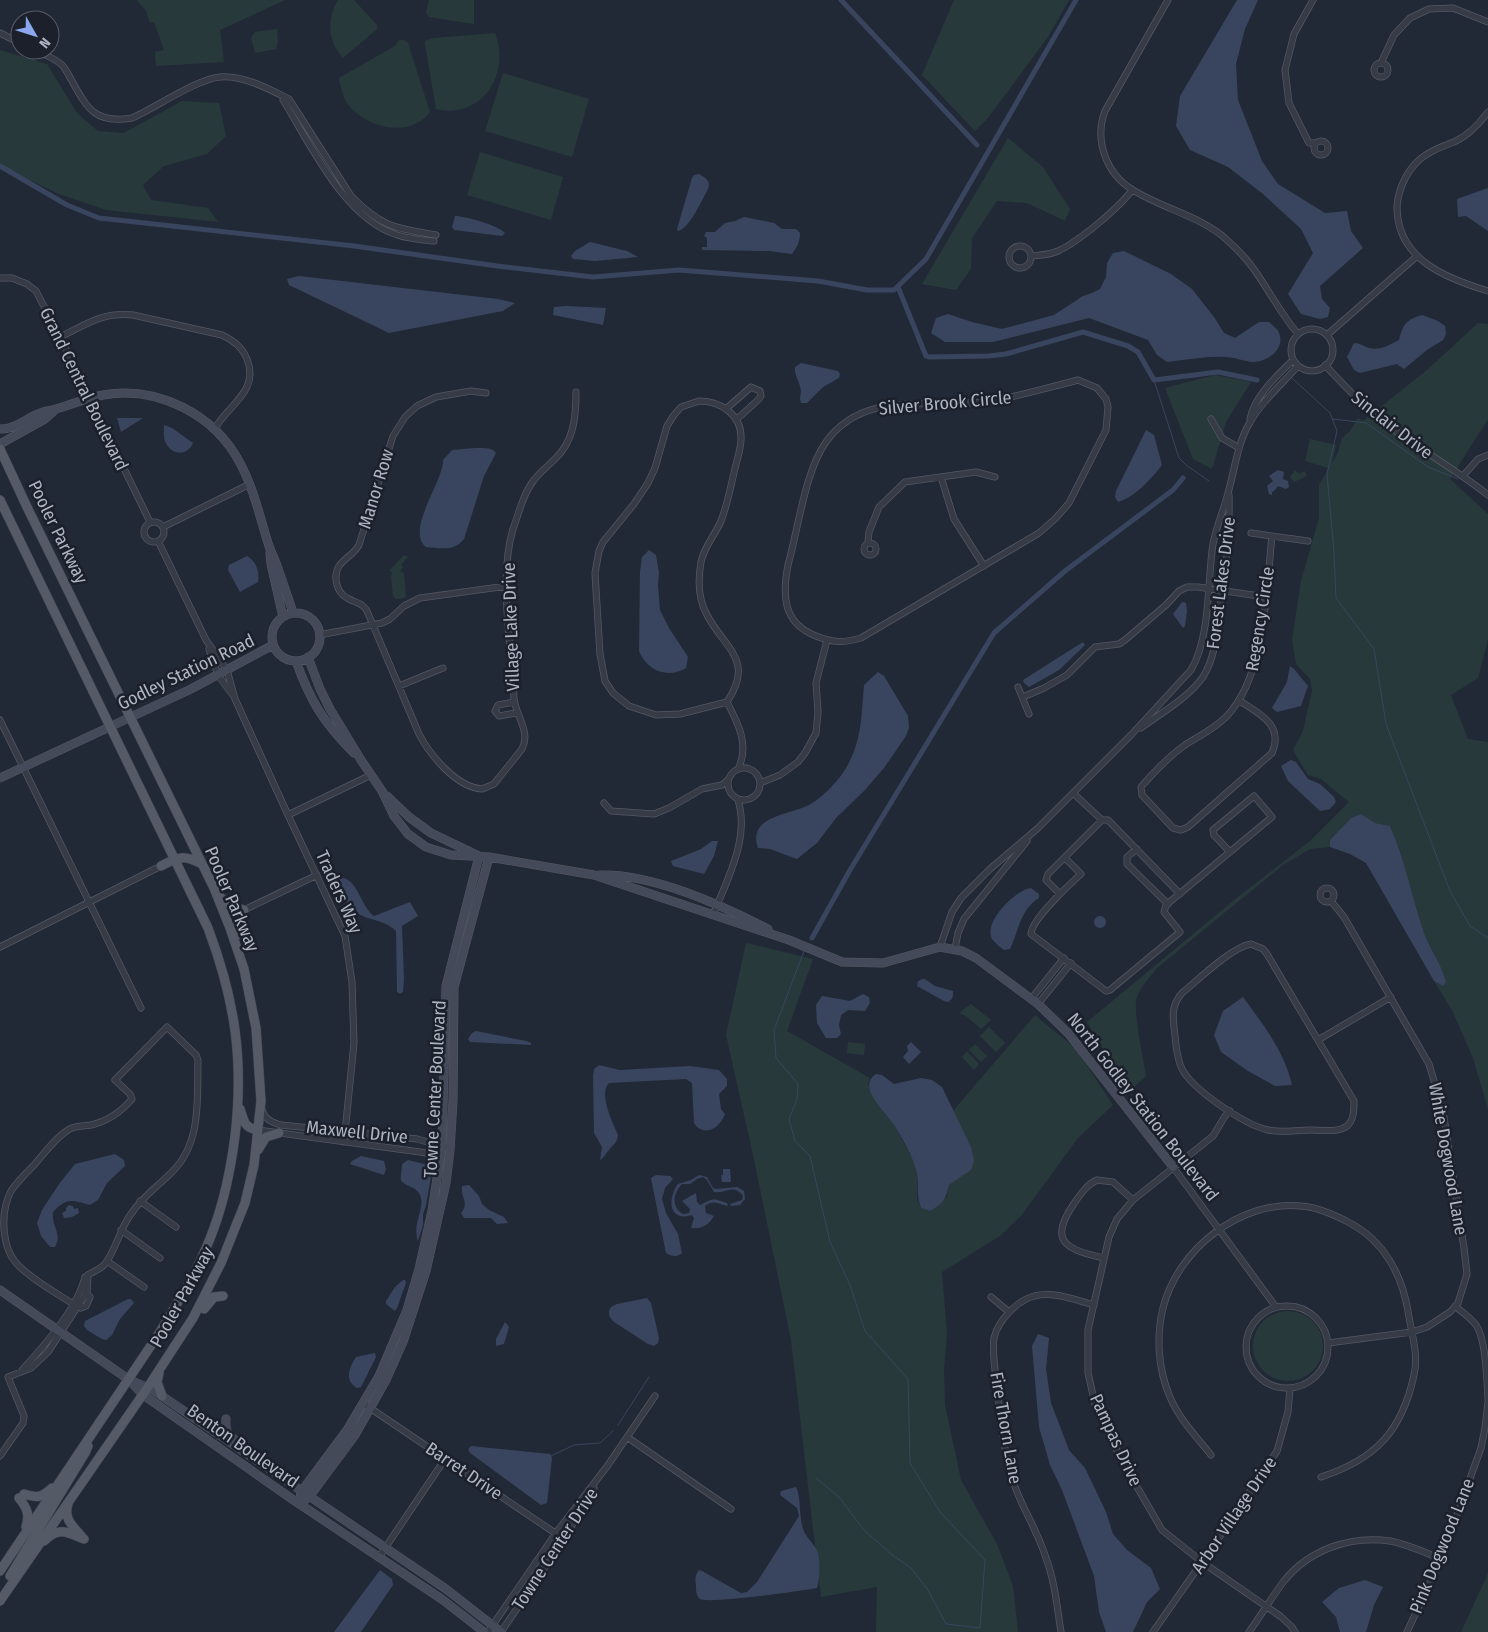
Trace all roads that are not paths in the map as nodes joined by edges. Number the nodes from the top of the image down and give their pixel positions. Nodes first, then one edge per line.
1 (1168, 0) edge
2 (1313, 0) edge
3 (1488, 22) edge
4 (53, 60) edge
5 (1381, 63) dead end
6 (1488, 112) edge
7 (1314, 143) dead end
8 (1132, 190) junction
9 (435, 238) dead end
10 (1031, 256) junction
11 (1417, 256) junction
12 (0, 278) edge
13 (1488, 291) edge
14 (1298, 334) junction
15 (1327, 335) junction
16 (60, 337) junction
17 (1293, 360) junction
18 (1326, 365) junction
19 (1298, 366) junction
20 (576, 392) dead end
21 (486, 393) dead end
22 (88, 397) junction
23 (727, 408) junction
24 (56, 410) junction
25 (1211, 419) dead end
26 (736, 420) junction
27 (1249, 424) junction
28 (0, 429) edge
29 (214, 430) junction
30 (0, 444) edge
31 (1239, 448) junction
32 (0, 449) edge
33 (1488, 455) edge
34 (1464, 476) junction
35 (941, 477) junction
36 (995, 477) dead end
37 (250, 484) junction
38 (1229, 490) junction
39 (1488, 495) edge
40 (0, 500) edge
41 (150, 522) junction
42 (163, 527) junction
43 (1251, 533) dead end
44 (1272, 536) junction
45 (158, 541) junction
46 (1308, 541) dead end
47 (868, 542) dead end
48 (270, 549) junction
49 (984, 566) junction
50 (507, 586) junction
51 (1216, 591) junction
52 (1266, 597) junction
53 (293, 614) junction
54 (283, 617) junction
55 (373, 626) junction
56 (319, 634) junction
57 (206, 640) junction
58 (827, 640) junction
59 (273, 645) junction
60 (308, 657) junction
61 (296, 661) junction
62 (443, 668) dead end
63 (227, 670) junction
64 (218, 675) junction
65 (399, 686) junction
66 (1178, 686) junction
67 (1018, 688) dead end
68 (1186, 696) junction
69 (1023, 697) junction
70 (235, 698) junction
71 (1240, 700) junction
72 (514, 702) junction
73 (727, 702) junction
74 (516, 713) junction
75 (1029, 714) dead end
76 (130, 717) junction
77 (0, 720) edge
78 (111, 725) junction
79 (1131, 735) junction
80 (361, 760) junction
81 (742, 760) junction
82 (23, 767) junction
83 (748, 768) junction
84 (738, 769) junction
85 (371, 775) junction
86 (0, 778) edge
87 (728, 780) junction
88 (761, 780) junction
89 (722, 785) junction
90 (728, 790) junction
91 (382, 791) junction
92 (1073, 793) junction
93 (738, 800) junction
94 (746, 800) junction
95 (604, 804) dead end
96 (741, 809) junction
97 (288, 816) junction
98 (1102, 820) junction
99 (1038, 828) junction
100 (166, 839) junction
101 (1137, 849) junction
102 (1230, 852) junction
103 (479, 856) junction
104 (488, 857) junction
105 (1065, 858) junction
106 (176, 859) junction
107 (202, 864) junction
108 (161, 866) junction
109 (317, 875) junction
110 (594, 875) junction
111 (188, 883) junction
112 (214, 888) junction
113 (1060, 894) junction
114 (1180, 894) junction
115 (1331, 901) dead end
116 (90, 903) junction
117 (718, 904) junction
118 (1168, 904) junction
119 (244, 910) junction
120 (713, 915) junction
121 (789, 940) junction
122 (0, 947) edge
123 (940, 947) junction
124 (955, 949) junction
125 (1064, 958) junction
126 (1071, 963) junction
127 (244, 969) junction
128 (1391, 996) junction
129 (1031, 999) junction
130 (1038, 1004) junction
131 (141, 1008) dead end
132 (1318, 1040) junction
133 (261, 1102) junction
134 (239, 1104) junction
135 (1230, 1111) junction
136 (258, 1130) junction
137 (346, 1131) junction
138 (279, 1133) junction
139 (344, 1142) junction
140 (442, 1146) junction
141 (450, 1150) junction
142 (255, 1154) junction
143 (441, 1156) junction
144 (1173, 1167) junction
145 (1133, 1200) junction
146 (140, 1201) junction
147 (176, 1227) dead end
148 (1220, 1229) junction
149 (121, 1230) junction
150 (160, 1258) dead end
151 (1104, 1258) junction
152 (107, 1262) junction
153 (216, 1273) junction
154 (144, 1287) dead end
155 (0, 1290) edge
156 (85, 1290) junction
157 (991, 1297) dead end
158 (75, 1305) junction
159 (1094, 1305) junction
160 (1455, 1306) junction
161 (1276, 1307) junction
162 (1009, 1312) junction
163 (58, 1331) junction
164 (1412, 1332) junction
165 (1328, 1343) junction
166 (170, 1353) junction
167 (161, 1368) junction
168 (128, 1379) junction
169 (1290, 1388) junction
170 (145, 1390) junction
171 (162, 1396) junction
172 (654, 1396) dead end
173 (1488, 1400) edge
174 (367, 1406) junction
175 (206, 1426) junction
176 (94, 1429) junction
177 (627, 1437) junction
178 (335, 1455) junction
179 (1211, 1455) dead end
180 (0, 1456) edge
181 (445, 1459) junction
182 (608, 1465) junction
183 (270, 1470) junction
184 (318, 1470) junction
185 (325, 1475) junction
186 (1321, 1477) dead end
187 (59, 1481) junction
188 (301, 1492) junction
189 (309, 1497) junction
190 (69, 1499) junction
191 (299, 1504) junction
192 (731, 1509) dead end
193 (556, 1533) junction
194 (24, 1534) junction
195 (564, 1539) junction
196 (384, 1548) junction
197 (31, 1554) junction
198 (379, 1557) junction
199 (1440, 1559) junction
200 (1202, 1562) junction
201 (0, 1571) edge
202 (0, 1596) edge
203 (0, 1600) edge
204 (1267, 1607) junction
205 (490, 1629) edge
206 (484, 1632) edge
207 (501, 1632) edge
208 (1061, 1632) edge
209 (1153, 1632) edge
210 (1250, 1632) edge
211 (1295, 1632) edge
212 (1407, 1632) edge

1 - 8 street
2 - 7 street
3 - 5 street
4 - 9 street
6 - 11 street
8 - 10 street
8 - 14 street
10 - 10 street
11 - 13 street
11 - 15 street
12 - 16 street, Grand Central Boulevard
14 - 15 street
14 - 17 street
15 - 18 street
16 - 22 street, Grand Central Boulevard
16 - 29 street
17 - 19 street
17 - 27 street, Forest Lakes Drive
18 - 19 street
18 - 34 street, Sinclair Drive
19 - 27 street, Forest Lakes Drive
20 - 50 street, Village Lake Drive
21 - 55 street, Manor Row
22 - 24 street
22 - 29 street
22 - 41 street, Grand Central Boulevard
23 - 26 street
23 - 26 street
23 - 73 street
24 - 28 street
24 - 30 street
25 - 31 street
26 - 73 street
27 - 31 street, Forest Lakes Drive
29 - 37 street
31 - 38 street, Forest Lakes Drive
32 - 76 main road, Pooler Parkway
33 - 34 street
34 - 39 street, Sinclair Drive
35 - 36 street
35 - 47 street
35 - 49 street
37 - 42 street
37 - 48 street
38 - 51 street, Forest Lakes Drive
38 - 51 street, Forest Lakes Drive
40 - 78 main road, Pooler Parkway
41 - 42 street
41 - 45 street, Grand Central Boulevard
42 - 45 street
43 - 44 street
44 - 46 street
44 - 52 street, Regency Circle
45 - 57 street, Grand Central Boulevard
48 - 53 street
48 - 54 street
49 - 58 street, Silver Brook Circle
49 - 58 street, Silver Brook Circle
50 - 55 street
50 - 72 street, Village Lake Drive
51 - 52 street
51 - 66 street, Forest Lakes Drive
51 - 68 street, Forest Lakes Drive
51 - 69 street
52 - 71 street, Regency Circle
53 - 54 street
53 - 56 street
54 - 59 street
55 - 56 street
55 - 65 street, Village Lake Drive
56 - 60 street
57 - 63 street, Grand Central Boulevard
57 - 64 street, Grand Central Boulevard
58 - 88 street
59 - 61 street
59 - 63 street, Godley Station Road
60 - 61 street
60 - 80 street, North Godley Station Boulevard
61 - 80 street, North Godley Station Boulevard
62 - 65 street
63 - 64 street, Godley Station Road
63 - 70 street, Traders Way
64 - 70 street, Traders Way
64 - 76 street, Godley Station Road
65 - 74 street, Village Lake Drive
66 - 68 street
66 - 79 street, Forest Lakes Drive
67 - 69 street
68 - 79 street, Forest Lakes Drive
69 - 75 street
70 - 97 street, Traders Way
71 - 71 street, Regency Circle
72 - 74 street, Village Lake Drive
72 - 74 street, Village Lake Drive
73 - 81 street
76 - 78 street, Godley Station Road
76 - 107 main road, Pooler Parkway
77 - 82 street
78 - 82 street, Godley Station Road
78 - 100 main road, Pooler Parkway
79 - 92 street, Forest Lakes Drive
80 - 85 street, North Godley Station Boulevard
81 - 83 street
81 - 84 street
82 - 86 street, Godley Station Road
82 - 116 street
83 - 84 street
83 - 88 street
84 - 87 street
85 - 91 street, North Godley Station Boulevard
85 - 97 street
87 - 89 street
87 - 90 street
88 - 94 street
89 - 90 street
89 - 95 street
90 - 93 street
91 - 103 street, North Godley Station Boulevard
91 - 103 street, North Godley Station Boulevard
92 - 98 street
92 - 99 street, Forest Lakes Drive
93 - 94 street
93 - 96 street
94 - 96 street
96 - 117 street
97 - 109 street, Traders Way
98 - 101 street
98 - 105 street
99 - 123 street, Forest Lakes Drive
99 - 124 street, Forest Lakes Drive
100 - 106 main road, Pooler Parkway
100 - 108 main road
101 - 114 street
101 - 118 street
102 - 102 street
102 - 114 street
103 - 104 street, North Godley Station Boulevard
103 - 140 street, Towne Center Boulevard
104 - 110 street, North Godley Station Boulevard
104 - 141 street, Towne Center Boulevard
105 - 113 street
105 - 113 street
106 - 107 main road
106 - 108 main road
106 - 111 main road, Pooler Parkway
107 - 112 main road, Pooler Parkway
108 - 111 main road
108 - 116 street
109 - 119 street
109 - 137 street, Traders Way
110 - 117 street, North Godley Station Boulevard
110 - 120 street, North Godley Station Boulevard
111 - 134 main road, Pooler Parkway
112 - 119 main road
112 - 127 main road, Pooler Parkway
113 - 125 street
114 - 118 street
115 - 128 street, White Dogwood Lane
116 - 122 street
116 - 131 street
117 - 120 street
117 - 121 street, North Godley Station Boulevard
118 - 126 street
119 - 127 main road
120 - 121 street, North Godley Station Boulevard
121 - 123 street, North Godley Station Boulevard
123 - 124 street, North Godley Station Boulevard
124 - 129 street, North Godley Station Boulevard
125 - 126 street
125 - 129 street
126 - 130 street
127 - 133 main road, Pooler Parkway
128 - 132 street
128 - 160 street, White Dogwood Lane
129 - 130 street, North Godley Station Boulevard
130 - 144 street, North Godley Station Boulevard
132 - 135 street
132 - 135 street
133 - 136 main road, Pooler Parkway
133 - 137 street, Maxwell Drive
134 - 136 main road
134 - 168 main road, Pooler Parkway
135 - 144 street, Pampas Drive
136 - 138 street, Maxwell Drive
136 - 142 main road, Pooler Parkway
137 - 139 street, Traders Way
137 - 140 street, Maxwell Drive
138 - 139 street, Maxwell Drive
138 - 142 main road
139 - 143 street, Maxwell Drive
140 - 141 street, Maxwell Drive
140 - 143 street, Towne Center Boulevard
141 - 143 street
141 - 174 street, Towne Center Boulevard
142 - 153 main road, Pooler Parkway
143 - 174 street, Towne Center Boulevard
144 - 145 street, Pampas Drive
144 - 148 street, North Godley Station Boulevard
145 - 151 street, Pampas Drive
145 - 151 street
146 - 147 street
146 - 149 street
146 - 158 street
148 - 161 street, North Godley Station Boulevard
148 - 164 street
148 - 179 street
149 - 150 street
149 - 152 street
151 - 159 street, Pampas Drive
152 - 154 street
152 - 156 street
153 - 166 main road, Pooler Parkway
153 - 166 main road
155 - 163 street
156 - 158 street
156 - 158 street
157 - 162 street
158 - 163 street
159 - 162 street, Fire Thorn Lane
159 - 200 street, Pampas Drive
160 - 164 street, White Dogwood Lane
160 - 173 street, Pink Dogwood Lane
161 - 165 street
161 - 169 street
162 - 208 street, Fire Thorn Lane
163 - 168 street, Benton Boulevard
163 - 180 street
164 - 165 street, White Dogwood Lane
164 - 186 street
165 - 169 street
166 - 167 main road, Pooler Parkway
167 - 170 main road, Pooler Parkway
167 - 171 main road
168 - 170 street, Benton Boulevard
168 - 176 main road, Pooler Parkway
169 - 200 street, Arbor Village Drive
170 - 171 street, Benton Boulevard
170 - 190 main road, Pooler Parkway
170 - 191 street, Benton Boulevard
171 - 175 street, Benton Boulevard
172 - 177 street, Towne Center Drive
173 - 199 street, Pink Dogwood Lane
174 - 178 street, Towne Center Boulevard
174 - 181 street, Barret Drive
175 - 183 street, Benton Boulevard
175 - 183 street, Benton Boulevard
176 - 187 main road, Pooler Parkway
176 - 202 main road
177 - 182 street, Towne Center Drive
177 - 192 street
178 - 184 street, Towne Center Boulevard
178 - 185 street, Towne Center Boulevard
181 - 193 street, Barret Drive
181 - 196 street
182 - 193 street, Towne Center Drive
182 - 195 street, Towne Center Drive
183 - 188 street, Benton Boulevard
184 - 185 street
184 - 188 street, Towne Center Boulevard
185 - 189 street, Towne Center Boulevard
187 - 194 main road, Pooler Parkway
187 - 194 main road
188 - 189 street, Benton Boulevard
188 - 191 street, Towne Center Boulevard
189 - 191 street, Towne Center Boulevard
189 - 196 street, Benton Boulevard
190 - 197 main road, Pooler Parkway
190 - 197 main road
191 - 198 street, Benton Boulevard
193 - 195 street, Barret Drive
193 - 205 street, Towne Center Drive
194 - 201 main road, Pooler Parkway
195 - 207 street, Towne Center Drive
196 - 198 street
196 - 205 street, Benton Boulevard
197 - 203 main road, Pooler Parkway
198 - 206 street, Benton Boulevard
199 - 204 street
199 - 212 street, Pink Dogwood Lane
200 - 204 street, Pampas Drive
200 - 209 street, Arbor Village Drive
204 - 210 street
204 - 211 street, Pampas Drive
205 - 207 street, Benton Boulevard

